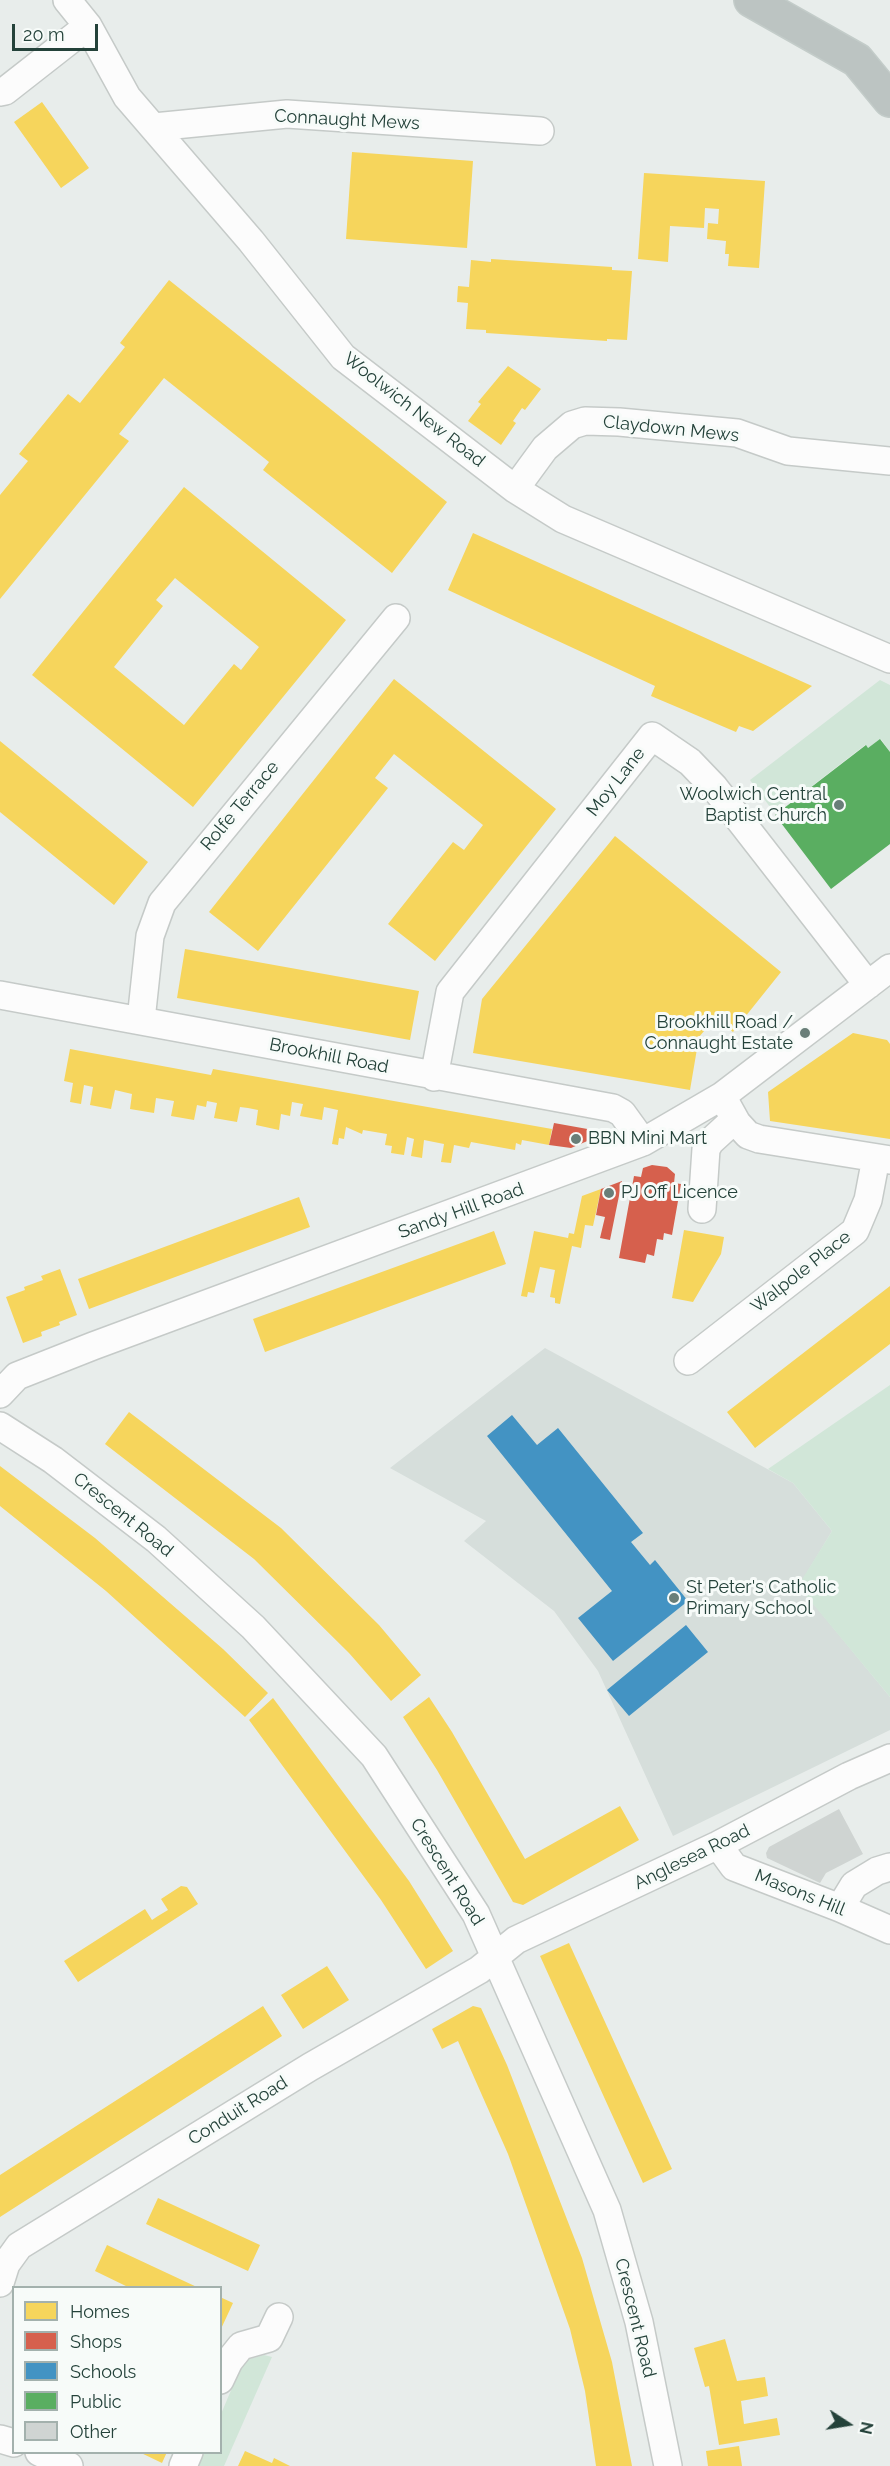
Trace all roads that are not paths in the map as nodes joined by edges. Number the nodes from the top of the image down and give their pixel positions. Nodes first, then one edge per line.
1 (67, 0) edge
2 (752, 0) edge
3 (88, 26) junction
4 (857, 60) junction
5 (890, 61) edge
6 (0, 92) edge
7 (890, 100) edge
8 (154, 127) junction
9 (540, 131) dead end
10 (890, 461) edge
11 (515, 489) junction
12 (396, 618) dead end
13 (890, 659) edge
14 (890, 968) edge
15 (868, 985) junction
16 (0, 995) edge
17 (141, 1020) junction
18 (434, 1077) junction
19 (722, 1096) junction
20 (734, 1120) junction
21 (643, 1142) junction
22 (883, 1159) edge
23 (702, 1209) dead end
24 (687, 1361) dead end
25 (0, 1394) edge
26 (0, 1426) edge
27 (890, 1758) edge
28 (718, 1845) junction
29 (890, 1868) edge
30 (840, 1908) junction
31 (890, 1930) edge
32 (495, 1957) junction
33 (0, 2283) edge
34 (279, 2317) dead end
35 (222, 2376) edge
36 (43, 2454) edge
37 (69, 2466) edge
38 (668, 2466) edge

1 - 3 street, Woolwich New Road
2 - 4 highway
3 - 6 street
3 - 8 street, Woolwich New Road
4 - 5 highway
4 - 7 highway
8 - 9 street, Connaught Mews
8 - 11 street, Woolwich New Road
10 - 11 street, Claydown Mews
11 - 13 street, Woolwich New Road
12 - 17 street, Rolfe Terrace
14 - 15 street, Sandy Hill Road
15 - 18 street, Moy Lane
15 - 19 street, Sandy Hill Road
16 - 17 street, Brookhill Road
17 - 18 street, Brookhill Road
18 - 21 street, Brookhill Road
19 - 20 street
19 - 21 street, Sandy Hill Road
20 - 22 street
20 - 23 street
21 - 25 street, Sandy Hill Road
22 - 24 street, Walpole Place
26 - 32 street, Crescent Road
27 - 28 street, Anglesea Road
28 - 30 street, Masons Hill
28 - 32 street, Anglesea Road
29 - 30 street
30 - 31 street, Masons Hill
32 - 33 street, Conduit Road
32 - 38 street, Crescent Road
34 - 35 street
36 - 37 street

